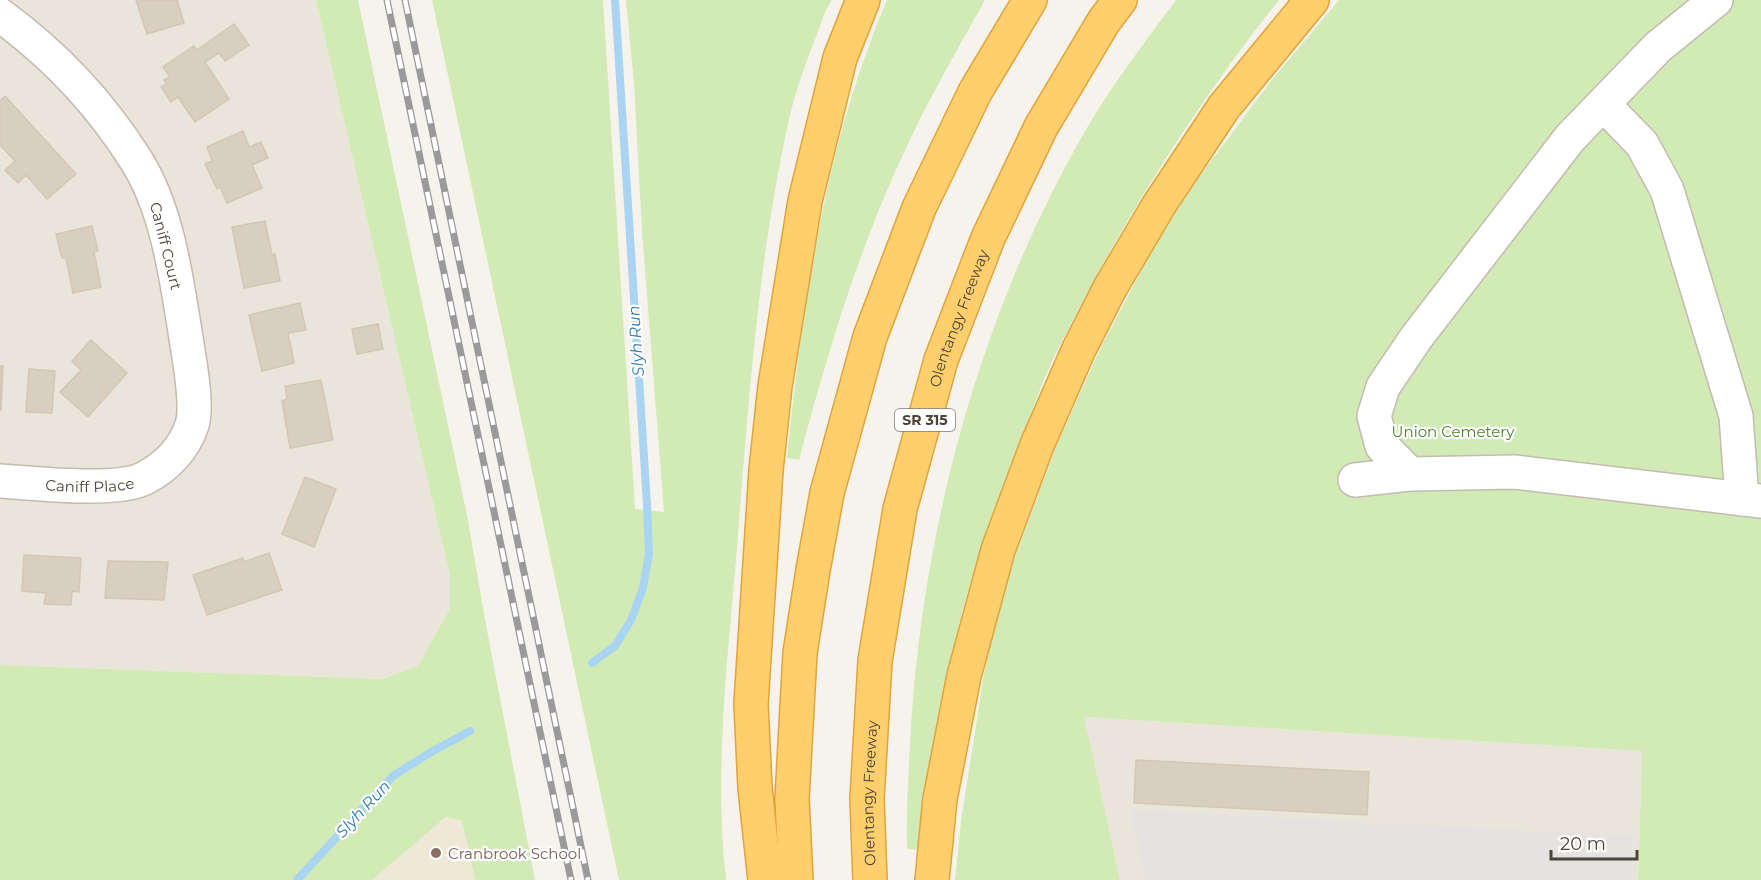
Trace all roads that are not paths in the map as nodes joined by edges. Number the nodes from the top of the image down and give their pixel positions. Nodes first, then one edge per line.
1 (13, 0) edge
2 (863, 0) edge
3 (1030, 0) edge
4 (1120, 0) edge
5 (1312, 0) edge
6 (1716, 0) edge
7 (0, 15) edge
8 (1603, 104) junction
9 (173, 459) joint
10 (1410, 474) junction
11 (1356, 480) dead end
12 (0, 481) edge
13 (1751, 500) edge
14 (765, 880) edge
15 (796, 880) edge
16 (870, 880) edge
17 (932, 880) edge

1 - 7 street
2 - 14 highway
3 - 15 highway
4 - 16 highway, Olentangy Freeway / SR 315
5 - 17 highway
6 - 8 street
7 - 9 street, Caniff Court
8 - 10 street
8 - 13 street
9 - 12 street, Caniff Place
10 - 11 street
10 - 13 street

